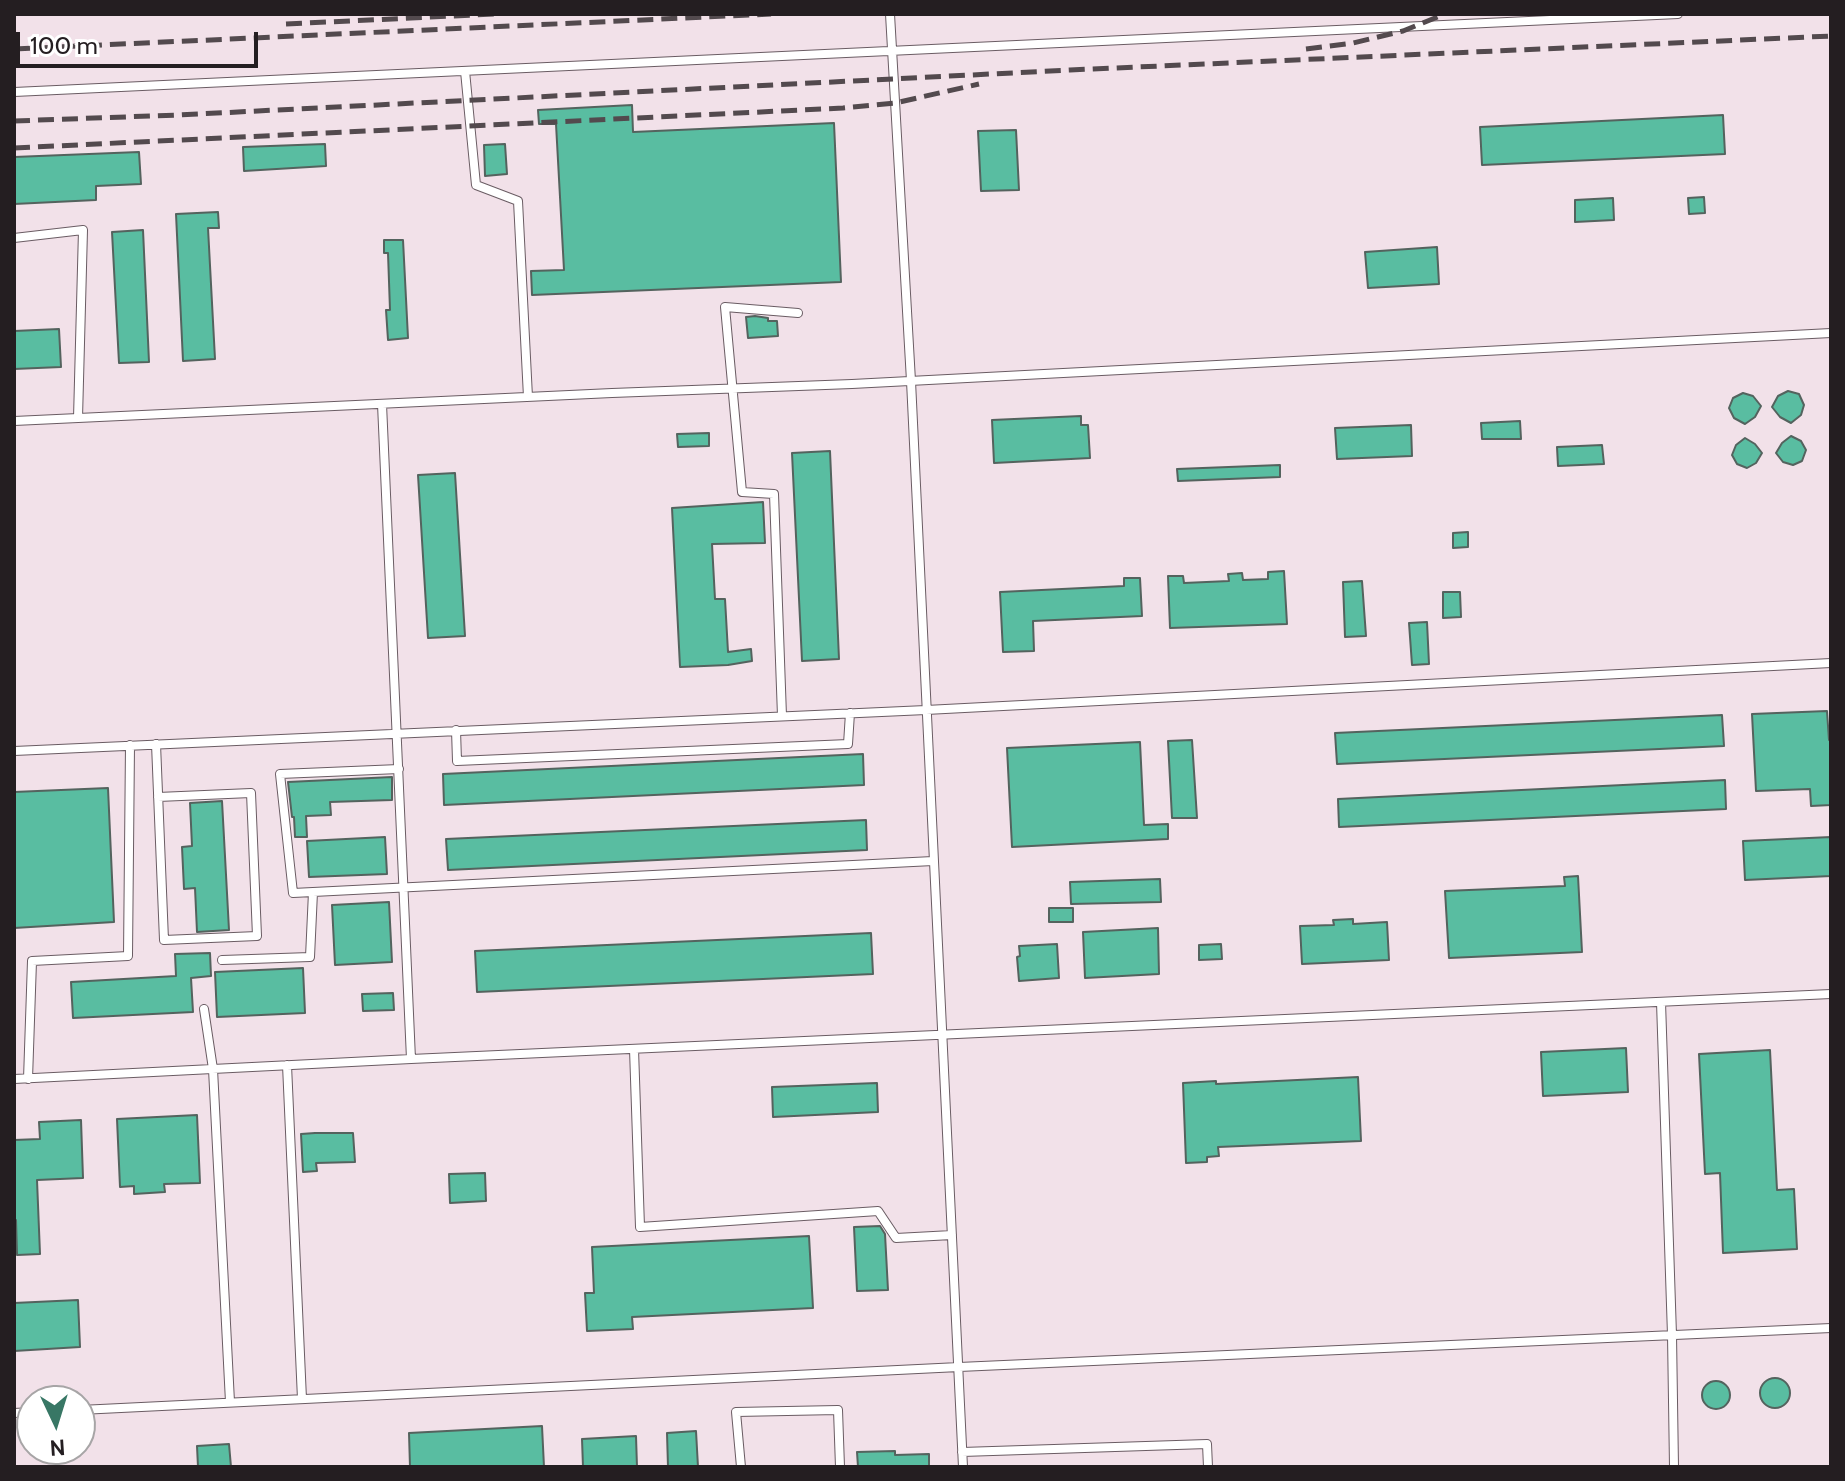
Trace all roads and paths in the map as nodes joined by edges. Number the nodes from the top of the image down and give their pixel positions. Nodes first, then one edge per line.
1 (890, 14) edge
2 (1678, 14) edge
3 (891, 51) junction
4 (465, 71) junction
5 (14, 92) edge
6 (14, 238) edge
7 (798, 313) dead end
8 (1831, 333) edge
9 (911, 381) junction
10 (734, 389) junction
11 (528, 397) junction
12 (382, 404) junction
13 (78, 418) junction
14 (14, 421) edge
15 (1831, 663) edge
16 (926, 710) junction
17 (850, 713) junction
18 (782, 716) junction
19 (456, 730) junction
20 (397, 733) junction
21 (156, 744) junction
22 (130, 745) junction
23 (14, 751) edge
24 (399, 769) junction
25 (158, 797) junction
26 (933, 861) junction
27 (404, 888) junction
28 (313, 892) junction
29 (222, 960) dead end
30 (1831, 994) edge
31 (1661, 1002) junction
32 (204, 1009) dead end
33 (942, 1036) junction
34 (634, 1049) junction
35 (411, 1059) junction
36 (287, 1065) junction
37 (213, 1069) junction
38 (14, 1079) edge
39 (28, 1079) junction
40 (952, 1235) junction
41 (1831, 1328) edge
42 (1672, 1335) junction
43 (959, 1367) junction
44 (302, 1399) junction
45 (230, 1402) junction
46 (96, 1409) edge
47 (962, 1452) junction
48 (741, 1467) edge
49 (840, 1467) edge
50 (963, 1467) edge
51 (1208, 1467) edge
52 (1674, 1467) edge

1 - 3 lane
2 - 3 lane
3 - 4 lane
3 - 9 lane
4 - 5 lane
4 - 11 lane
6 - 13 lane
7 - 10 lane
8 - 9 lane
9 - 10 lane
9 - 16 lane
10 - 11 lane
10 - 18 lane
11 - 12 lane
12 - 13 lane
12 - 20 lane
13 - 14 lane
15 - 16 lane
16 - 17 lane
16 - 26 lane
17 - 18 lane
17 - 19 lane
18 - 19 lane
19 - 20 lane
20 - 21 lane
20 - 24 lane
21 - 22 lane
21 - 25 lane
22 - 23 lane
22 - 39 lane
24 - 27 lane
24 - 28 lane
25 - 25 lane
26 - 27 lane
26 - 33 lane
27 - 28 lane
27 - 35 lane
28 - 29 lane
30 - 31 lane
31 - 33 lane
31 - 42 lane
32 - 37 lane
33 - 34 lane
33 - 40 lane
34 - 35 lane
34 - 40 lane
35 - 36 lane
36 - 37 lane
36 - 44 lane
37 - 39 lane
37 - 45 lane
38 - 39 lane
40 - 43 lane
41 - 42 lane
42 - 43 lane
42 - 52 lane
43 - 44 lane
43 - 47 lane
44 - 45 lane
45 - 46 lane
47 - 50 lane
47 - 51 lane
48 - 49 lane

